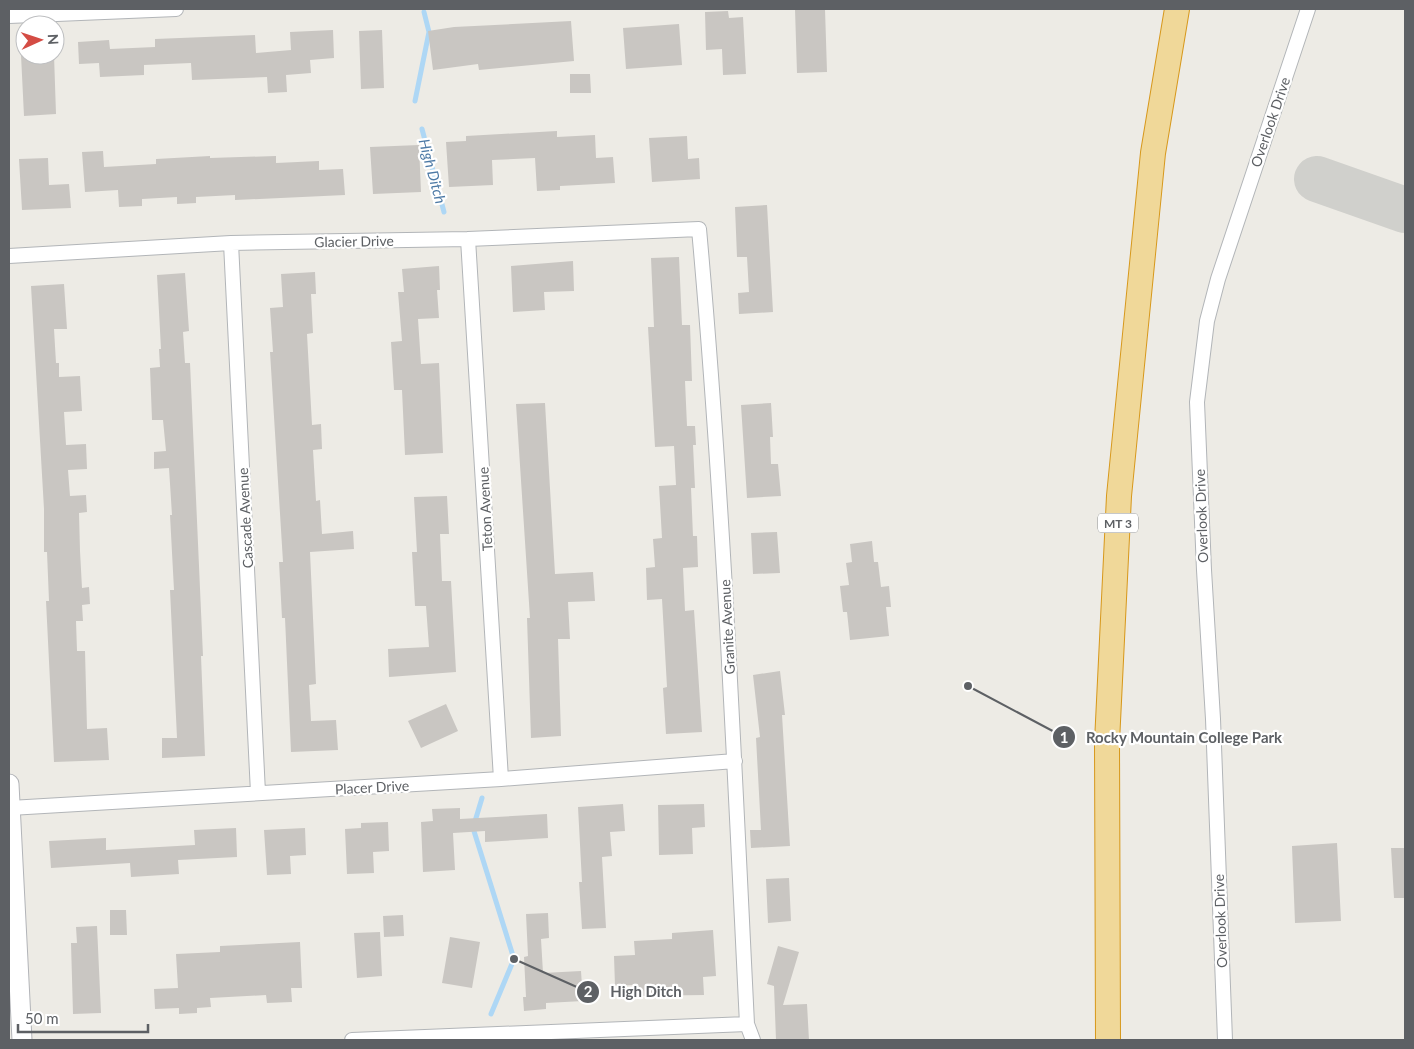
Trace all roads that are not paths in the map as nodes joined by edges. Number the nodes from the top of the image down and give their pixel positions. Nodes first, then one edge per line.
1 (176, 9) edge
2 (1177, 9) edge
3 (1308, 9) edge
4 (9, 16) edge
5 (699, 229) joint
6 (468, 240) junction
7 (232, 243) junction
8 (9, 256) edge
9 (735, 761) junction
10 (501, 779) junction
11 (9, 784) edge
12 (258, 793) junction
13 (10, 808) edge
14 (747, 1024) junction
15 (22, 1040) edge
16 (352, 1040) edge
17 (753, 1040) edge
18 (1108, 1040) edge
19 (1225, 1040) edge

1 - 4 street
2 - 18 highway, MT 3
3 - 19 street, Overlook Drive
5 - 6 street, Glacier Drive
5 - 9 street, Granite Avenue
6 - 7 street, Glacier Drive
6 - 10 street, Teton Avenue
7 - 8 street, Glacier Drive
7 - 12 street, Cascade Avenue
9 - 10 street, Placer Drive
9 - 14 street, Granite Avenue
10 - 12 street, Placer Drive
11 - 13 main road
12 - 13 street, Placer Drive
13 - 15 main road
14 - 16 street
14 - 17 street, Granite Avenue

